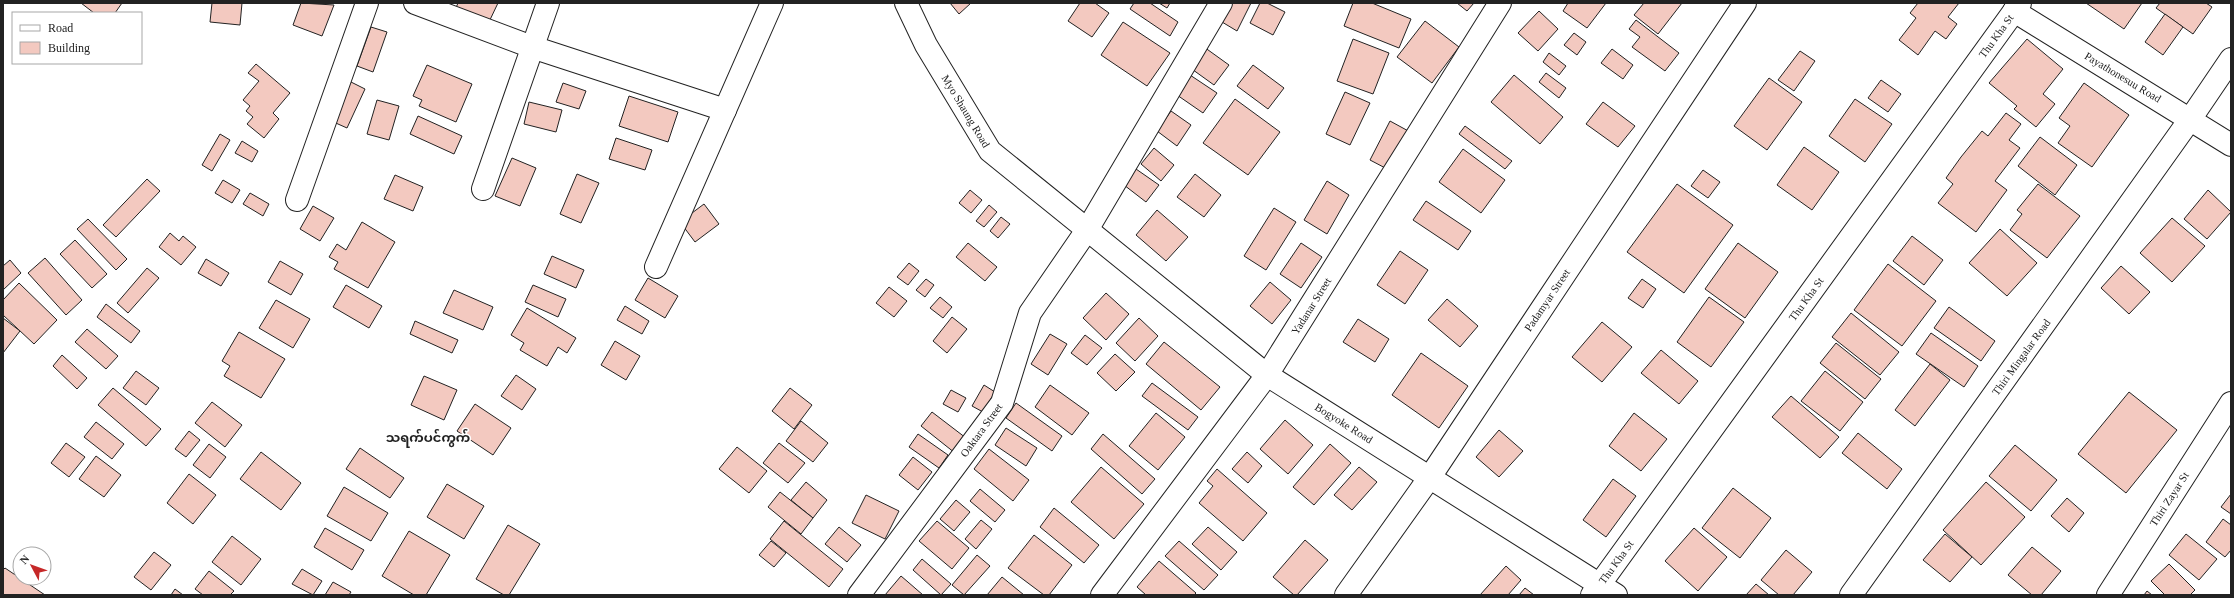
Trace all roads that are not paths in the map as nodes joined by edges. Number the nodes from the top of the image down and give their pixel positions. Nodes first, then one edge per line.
1 (367, 3) edge
2 (415, 3) edge
3 (548, 3) edge
4 (772, 3) edge
5 (906, 3) edge
6 (1221, 3) edge
7 (1500, 3) edge
8 (1745, 3) edge
9 (2017, 7) edge
10 (532, 47) junction
11 (2231, 59) edge
12 (725, 110) junction
13 (2191, 118) junction
14 (2231, 144) edge
15 (483, 189) dead end
16 (297, 200) dead end
17 (1087, 230) junction
18 (656, 267) dead end
19 (1267, 375) junction
20 (2231, 403) edge
21 (1430, 477) junction
22 (1602, 592) edge
23 (859, 595) edge
24 (1102, 595) edge
25 (1346, 595) edge
26 (1851, 595) edge
27 (2108, 595) edge

1 - 16 street
2 - 10 street
3 - 10 street
4 - 12 street
5 - 17 street, Myo Shaung Road
6 - 17 street, Oaktara Street
7 - 19 street, Yadanar Street
8 - 21 street, Padamyar Street
9 - 13 street, Payathonesuu Road
9 - 22 street, Thu Kha St
10 - 12 street
10 - 15 street
11 - 13 street, Thiri Mingalar Road
12 - 18 street
13 - 14 street, Payathonesuu Road
13 - 26 street, Thiri Mingalar Road
17 - 19 street, Bogyoke Road
17 - 23 street, Oaktara Street
19 - 21 street, Bogyoke Road
19 - 24 street, Yadanar Street
20 - 27 street, Thiri Zayar St
21 - 22 street, Bogyoke Road
21 - 25 street, Padamyar Street

